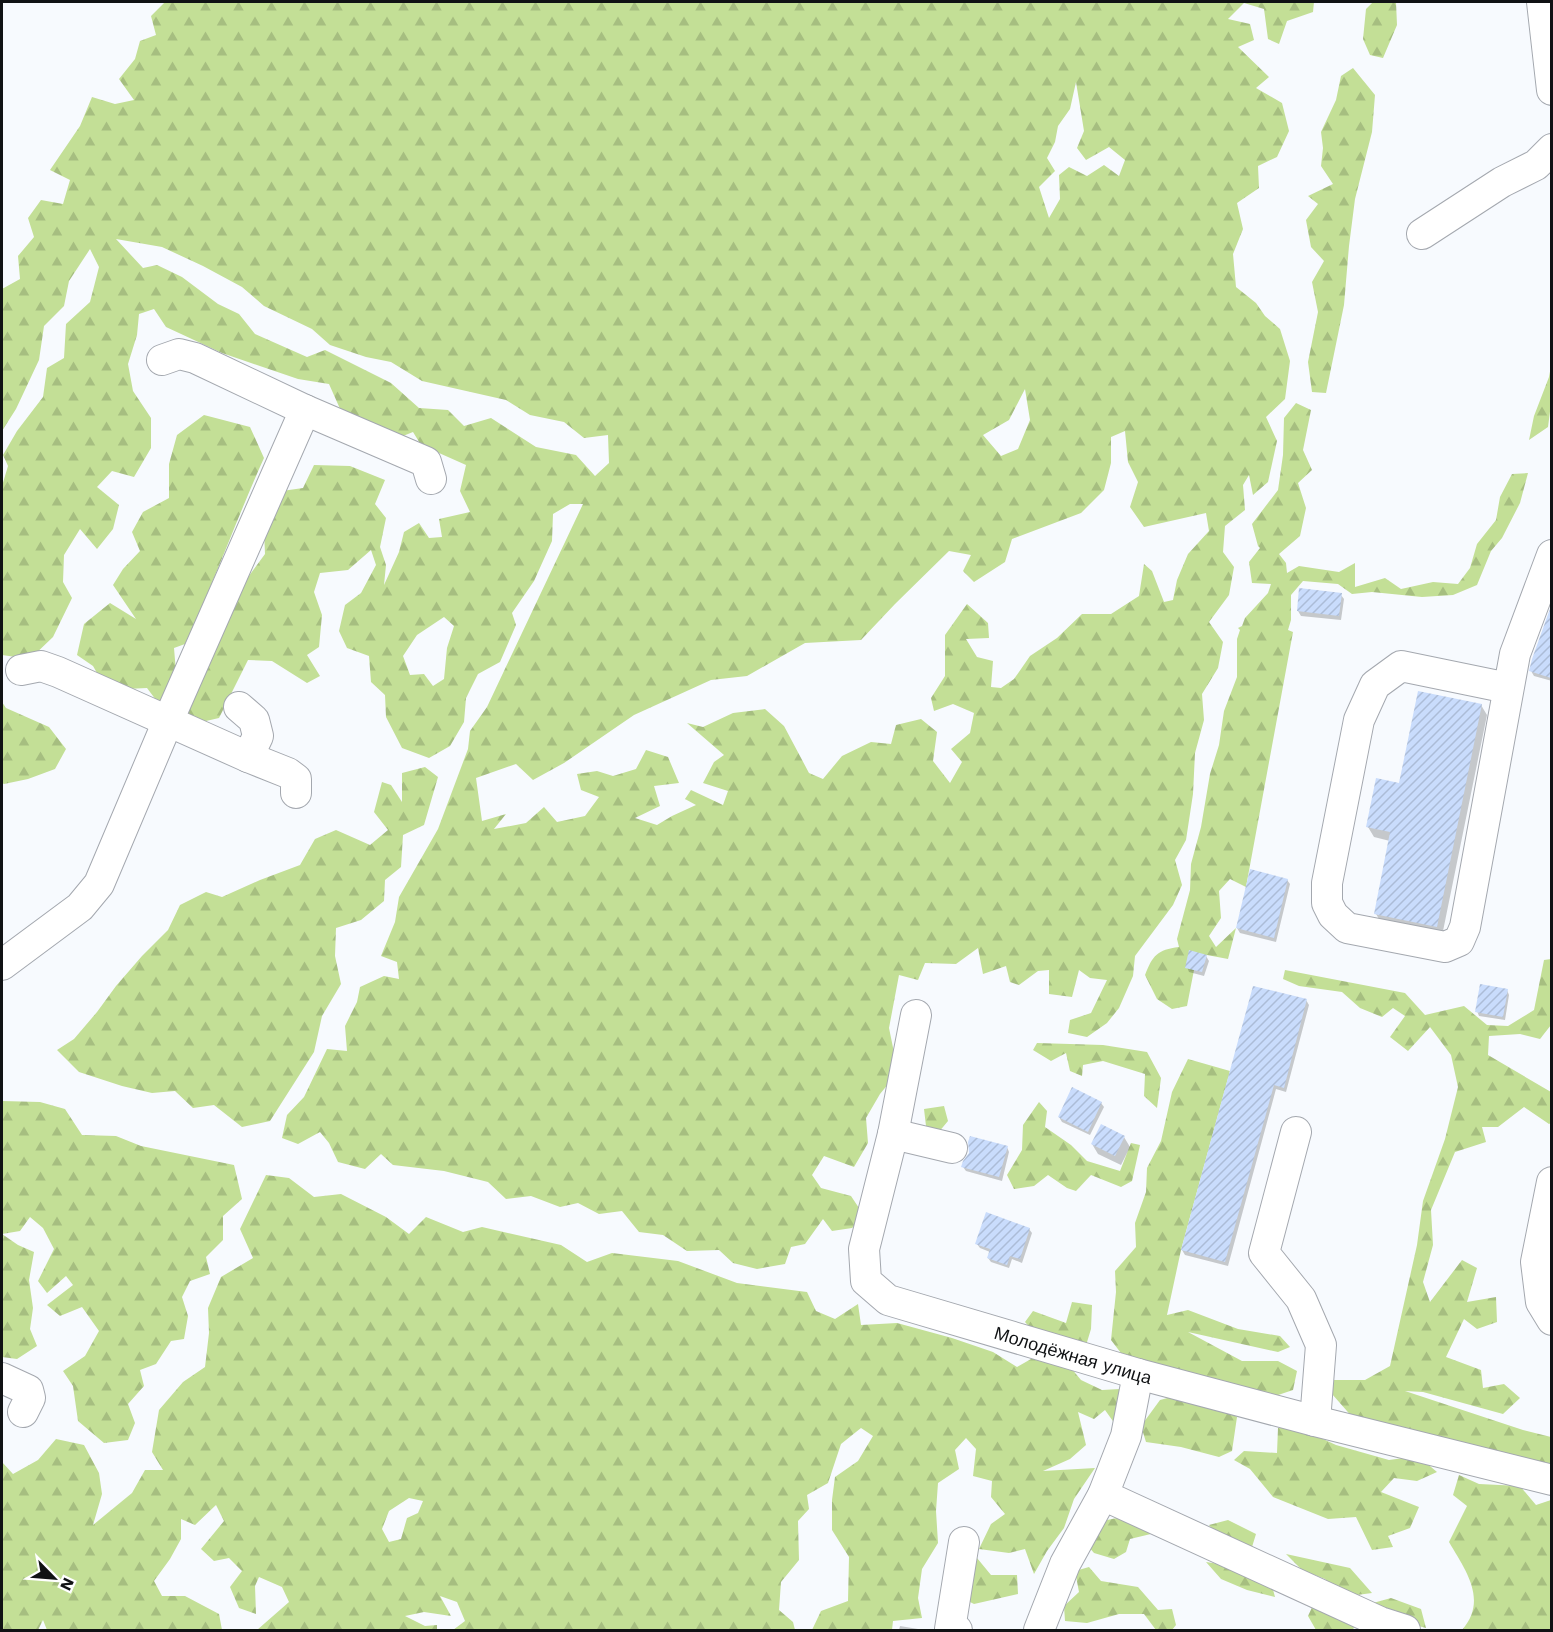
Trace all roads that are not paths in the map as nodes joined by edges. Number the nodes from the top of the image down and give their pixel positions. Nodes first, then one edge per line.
1 (1542, 2) edge
2 (1549, 27) edge
3 (1551, 90) edge
4 (1551, 149) edge
5 (1422, 234) dead end
6 (162, 360) dead end
7 (305, 410) junction
8 (431, 479) dead end
9 (1551, 555) edge
10 (21, 670) dead end
11 (1508, 688) junction
12 (239, 707) dead end
13 (168, 721) junction
14 (248, 757) junction
15 (296, 793) dead end
16 (4, 957) edge
17 (916, 1015) dead end
18 (1296, 1132) dead end
19 (893, 1134) junction
20 (952, 1148) dead end
21 (1551, 1182) edge
22 (1551, 1320) edge
23 (1138, 1374) junction
24 (2, 1378) edge
25 (23, 1412) dead end
26 (1315, 1421) junction
27 (1551, 1480) edge
28 (1103, 1496) junction
29 (964, 1542) dead end
30 (1385, 1628) edge
31 (957, 1630) edge
32 (1039, 1630) edge

1 - 2 street
2 - 3 street
4 - 5 street
6 - 7 street
7 - 8 street
7 - 13 street
9 - 11 street
10 - 13 street
11 - 11 street
12 - 14 street
13 - 14 street
13 - 16 street
14 - 15 street
17 - 19 street, Молодёжная улица
18 - 26 street
19 - 20 street
19 - 23 street, Молодёжная улица
21 - 22 street
23 - 26 street, Молодёжная улица
23 - 28 street
24 - 25 street
26 - 27 street, Молодёжная улица
28 - 30 street
28 - 32 street
29 - 31 street

